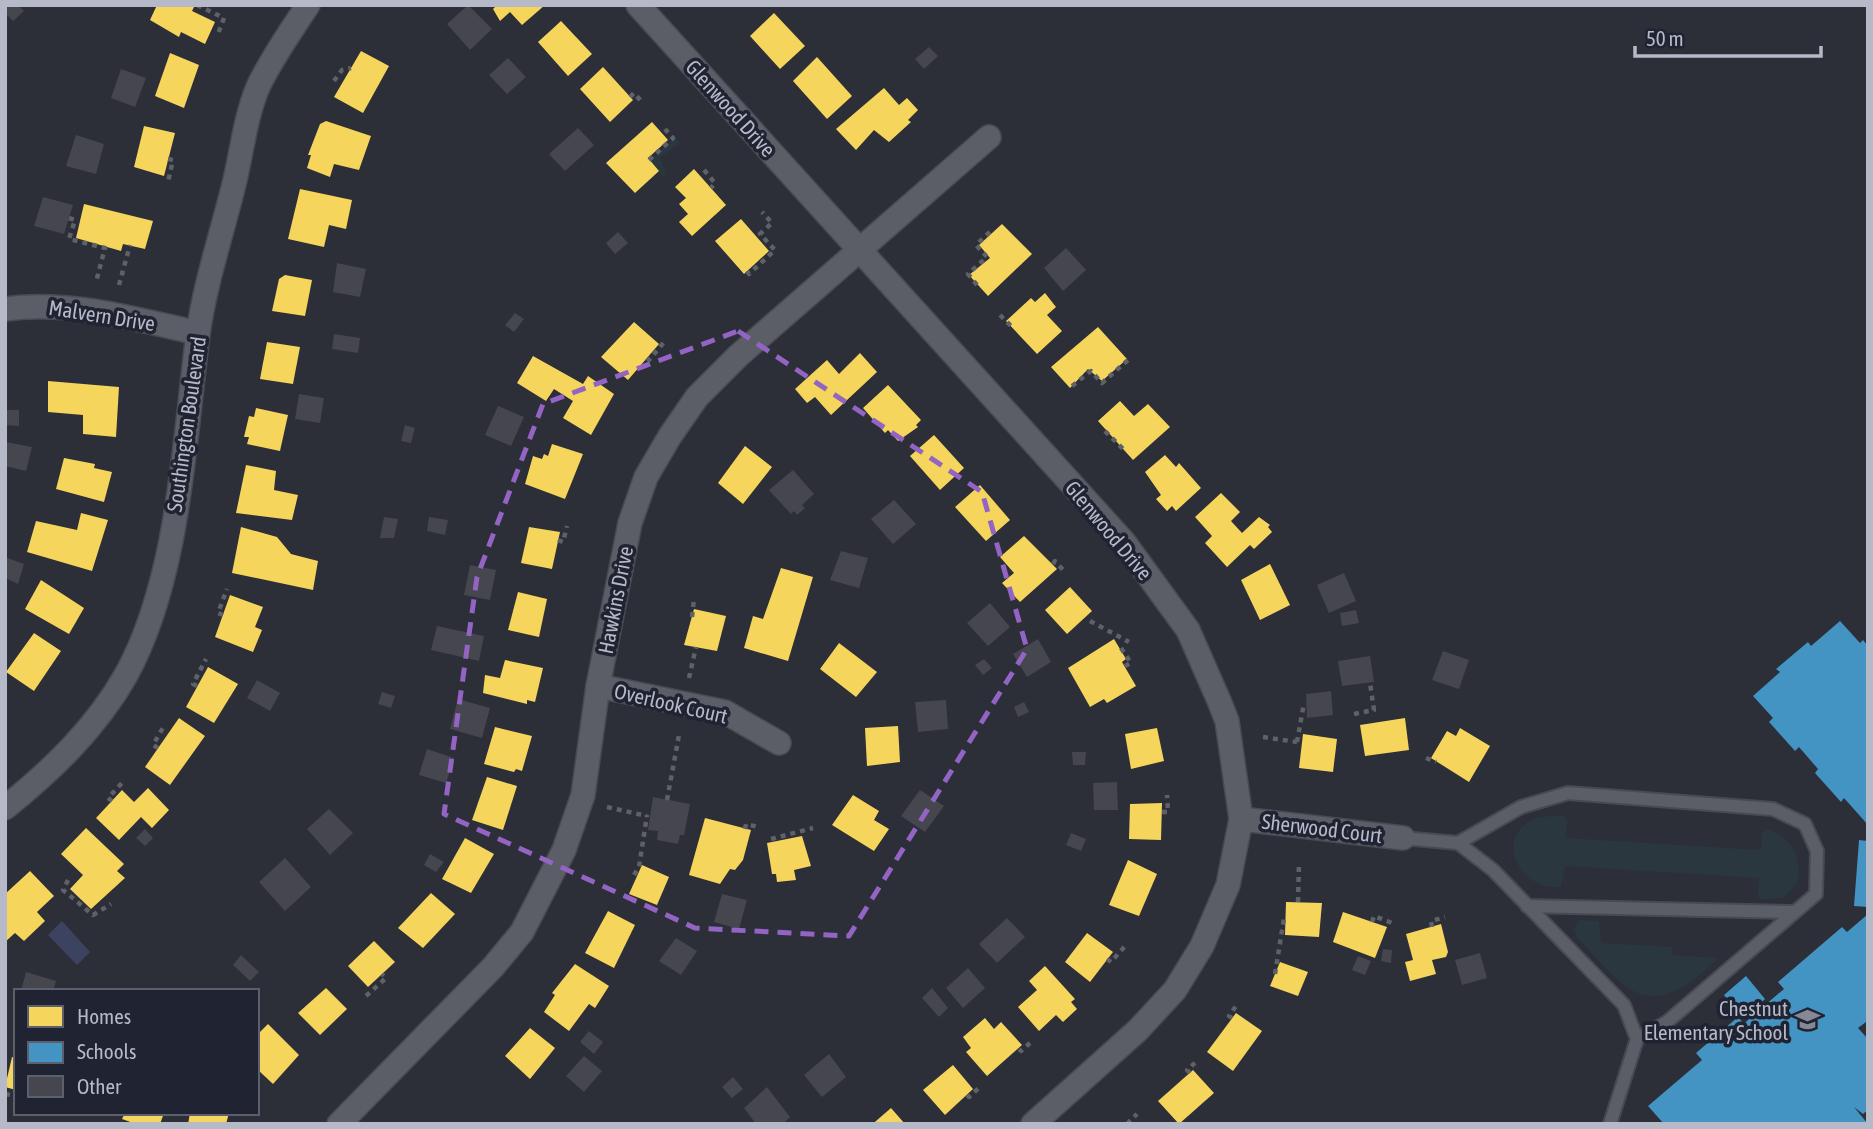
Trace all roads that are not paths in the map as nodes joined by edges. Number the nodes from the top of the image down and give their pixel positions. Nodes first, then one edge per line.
1 (308, 5) edge
2 (638, 5) edge
3 (989, 137) dead end
4 (859, 249) junction
5 (5, 309) edge
6 (198, 332) junction
7 (598, 686) junction
8 (779, 743) dead end
9 (5, 808) edge
10 (1241, 819) junction
11 (1403, 838) joint
12 (1458, 843) junction
13 (1527, 906) junction
14 (1793, 912) junction
15 (1637, 1039) junction
16 (339, 1124) edge
17 (1033, 1124) edge
18 (1610, 1124) edge

1 - 6 street, Southington Boulevard
2 - 4 street, Glenwood Drive
3 - 4 street, Hawkins Drive
4 - 7 street, Hawkins Drive
4 - 10 street, Glenwood Drive
5 - 6 street, Malvern Drive
6 - 9 street, Southington Boulevard
7 - 8 street, Overlook Court
7 - 16 street, Hawkins Drive
10 - 11 street, Sherwood Court
10 - 17 street, Glenwood Drive
11 - 12 lane
12 - 13 lane
12 - 14 lane
13 - 14 lane
13 - 15 lane
14 - 15 lane
15 - 18 lane

